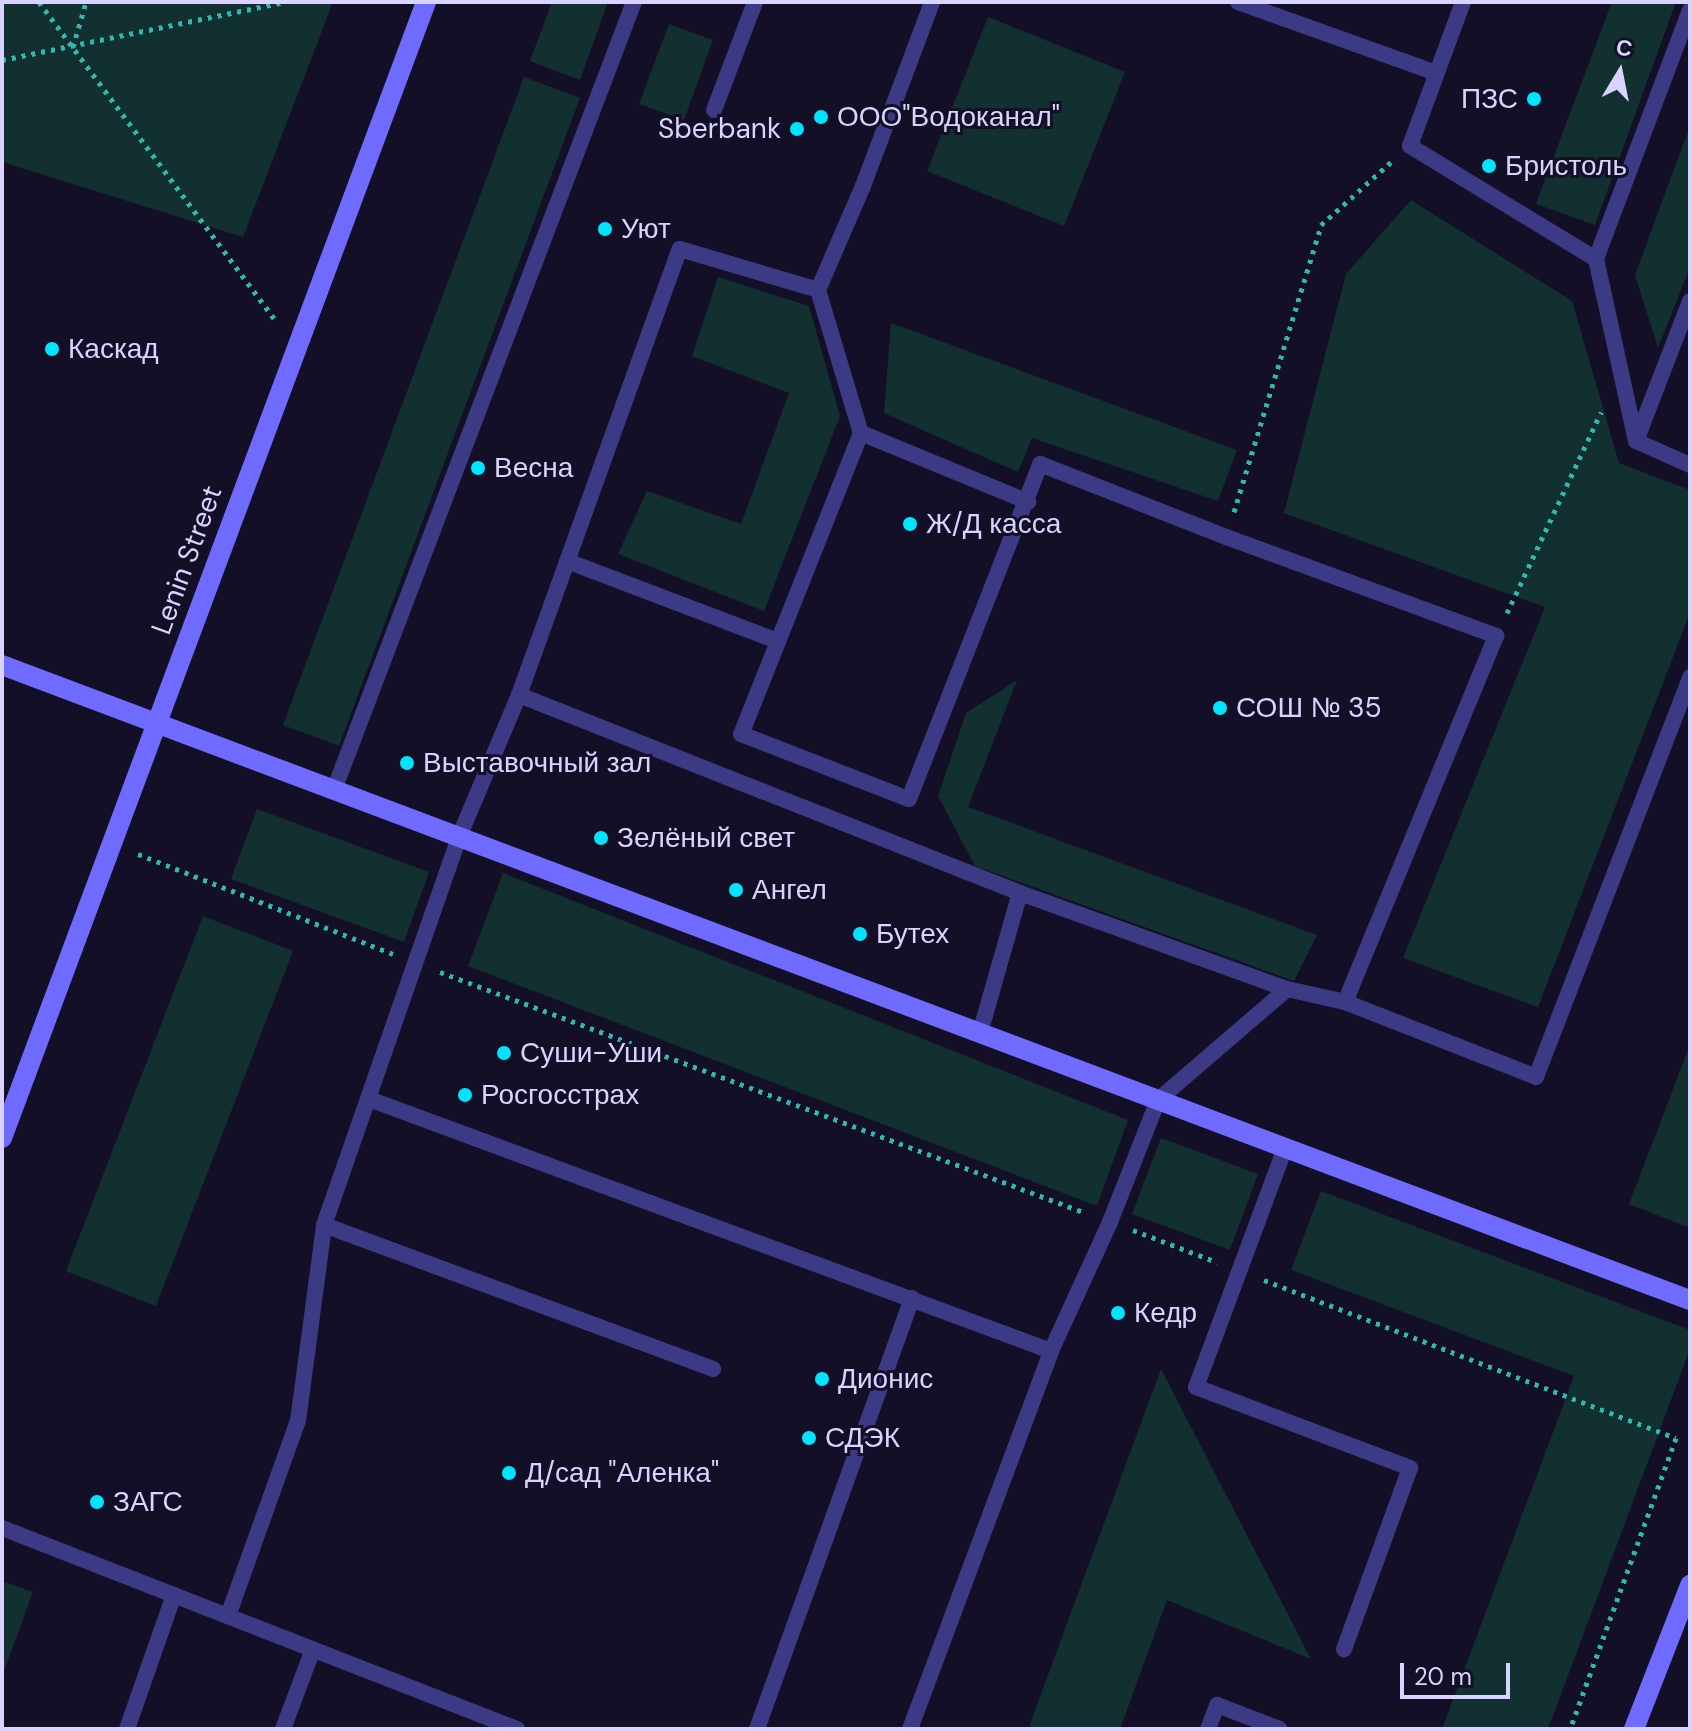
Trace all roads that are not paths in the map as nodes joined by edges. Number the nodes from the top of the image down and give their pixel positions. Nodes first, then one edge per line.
1 (426, 2) edge
2 (634, 2) edge
3 (755, 2) edge
4 (932, 2) edge
5 (1238, 2) edge
6 (1463, 2) edge
7 (1690, 10) edge
8 (1436, 73) junction
9 (714, 110) dead end
10 (1596, 259) junction
11 (818, 290) junction
12 (1690, 301) edge
13 (861, 433) junction
14 (1636, 441) junction
15 (1690, 465) edge
16 (1028, 502) junction
17 (567, 561) junction
18 (778, 641) junction
19 (2, 665) edge
20 (1690, 677) edge
21 (519, 695) junction
22 (156, 723) junction
23 (334, 790) junction
24 (459, 837) junction
25 (1020, 893) junction
26 (1287, 989) junction
27 (1345, 1002) junction
28 (980, 1033) junction
29 (369, 1099) junction
30 (1158, 1100) junction
31 (2, 1138) edge
32 (1285, 1148) junction
33 (324, 1225) junction
34 (912, 1298) junction
35 (1690, 1300) edge
36 (1051, 1351) junction
37 (713, 1369) dead end
38 (2, 1528) edge
39 (1690, 1585) edge
40 (174, 1595) junction
41 (228, 1616) junction
42 (313, 1649) junction
43 (1344, 1649) dead end
44 (127, 1729) edge
45 (283, 1729) edge
46 (517, 1729) edge
47 (757, 1729) edge
48 (910, 1729) edge
49 (1208, 1729) edge
50 (1280, 1729) edge
51 (1634, 1729) edge

1 - 22 main road, Lenin Street
2 - 23 lane
3 - 9 lane
4 - 11 lane
5 - 8 lane
6 - 8 lane
7 - 10 lane
8 - 10 lane
10 - 14 lane
11 - 13 lane
11 - 17 lane
12 - 14 lane
13 - 16 lane
13 - 18 lane
14 - 15 lane
16 - 18 lane
16 - 27 lane
17 - 18 lane
17 - 21 lane
19 - 22 main road
20 - 27 lane
21 - 24 lane
21 - 25 lane
22 - 23 main road
22 - 31 main road, Lenin Street
23 - 24 main road
24 - 28 main road
24 - 29 lane
25 - 26 lane
25 - 28 lane
26 - 27 lane
26 - 30 lane
28 - 30 main road
29 - 33 lane
29 - 34 lane
30 - 32 main road
30 - 36 lane
32 - 35 main road
32 - 43 lane
33 - 37 lane
33 - 41 lane
34 - 36 lane
34 - 47 lane
36 - 48 lane
38 - 40 lane
39 - 51 main road
40 - 41 lane
40 - 44 lane
41 - 42 lane
42 - 45 lane
42 - 46 lane
49 - 50 lane

